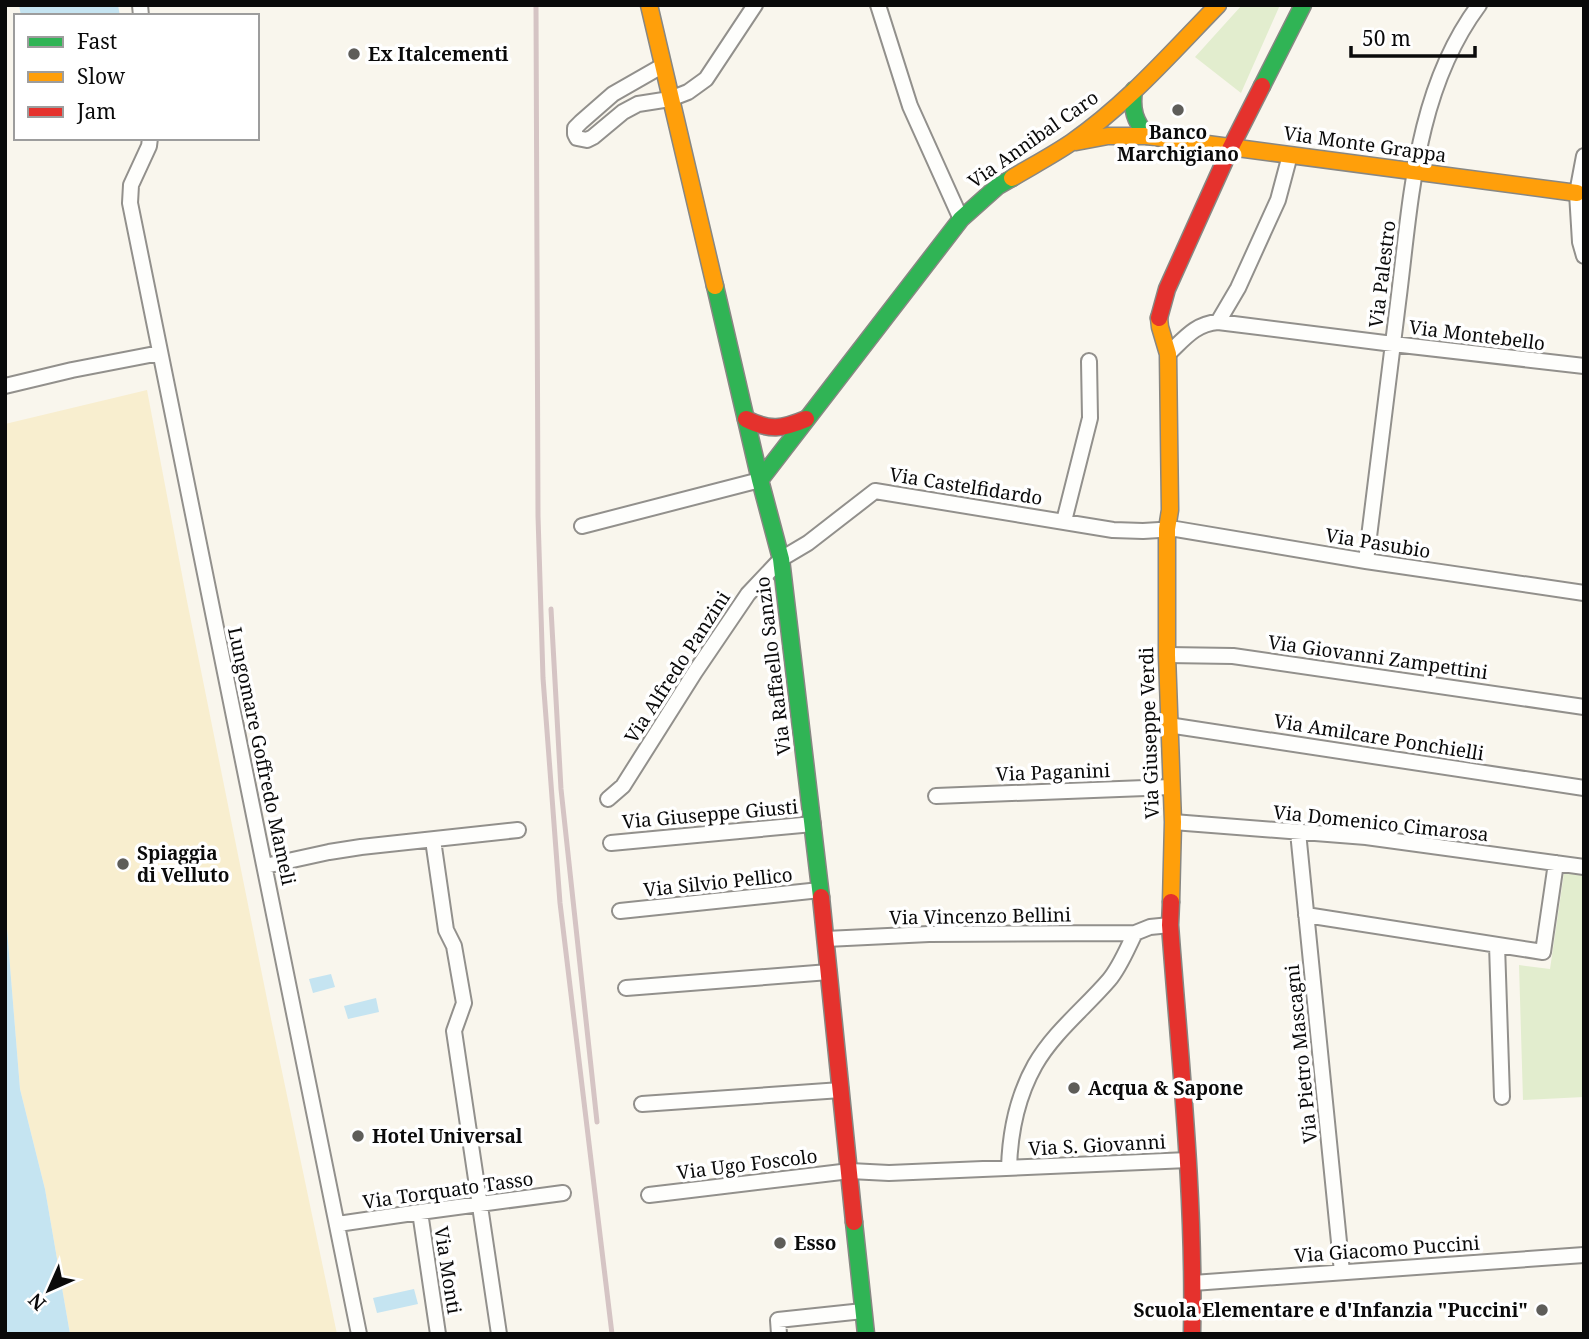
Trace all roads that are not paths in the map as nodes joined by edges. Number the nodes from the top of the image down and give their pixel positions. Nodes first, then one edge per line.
1 (649, 5) edge
2 (755, 5) edge
3 (878, 5) edge
4 (1218, 5) edge
5 (1303, 5) edge
6 (1472, 8) edge
7 (663, 66) junction
8 (1134, 90) junction
9 (670, 99) junction
10 (1147, 136) junction
11 (150, 140) edge
12 (1072, 142) junction
13 (1231, 147) junction
14 (1290, 155) junction
15 (1584, 156) edge
16 (1415, 172) junction
17 (1577, 193) junction
18 (961, 219) junction
19 (1584, 256) edge
20 (1218, 322) junction
21 (1393, 345) junction
22 (160, 353) junction
23 (1168, 354) junction
24 (1088, 360) dead end
25 (1584, 366) edge
26 (5, 386) edge
27 (746, 419) junction
28 (807, 419) junction
29 (760, 480) junction
30 (1064, 521) junction
31 (582, 526) dead end
32 (1167, 529) junction
33 (781, 559) junction
34 (1367, 561) junction
35 (1583, 589) edge
36 (1167, 655) junction
37 (1584, 707) edge
38 (1168, 725) junction
39 (1171, 787) junction
40 (1584, 788) edge
41 (936, 796) dead end
42 (608, 799) dead end
43 (1172, 822) junction
44 (813, 824) junction
45 (518, 830) dead end
46 (1298, 832) junction
47 (433, 840) junction
48 (611, 843) dead end
49 (1556, 863) junction
50 (265, 866) junction
51 (1584, 867) edge
52 (821, 890) junction
53 (620, 911) dead end
54 (1306, 915) junction
55 (1170, 925) junction
56 (1135, 933) junction
57 (825, 939) junction
58 (1497, 945) junction
59 (829, 972) junction
60 (626, 988) dead end
61 (841, 1090) junction
62 (1503, 1097) dead end
63 (642, 1104) dead end
64 (1188, 1160) junction
65 (1009, 1168) junction
66 (850, 1171) junction
67 (563, 1194) dead end
68 (649, 1195) dead end
69 (480, 1204) junction
70 (420, 1212) junction
71 (338, 1224) junction
72 (1584, 1255) edge
73 (1342, 1272) junction
74 (1193, 1283) junction
75 (863, 1311) junction
76 (359, 1334) edge
77 (438, 1334) edge
78 (499, 1334) edge
79 (779, 1334) edge
80 (866, 1334) edge
81 (1192, 1334) edge

1 - 7 street, Via Raffaello Sanzio
2 - 9 street
3 - 18 street
4 - 8 street, Via Annibal Caro
5 - 13 street, Via Giuseppe Verdi
6 - 16 street, Via Palestro
7 - 9 street, Via Raffaello Sanzio
7 - 9 street
8 - 10 street
8 - 12 street, Via Annibal Caro
9 - 27 street, Via Raffaello Sanzio
10 - 12 street, Via Monte Grappa
10 - 13 street, Via Monte Grappa
11 - 22 street, Lungomare Goffredo Mameli
12 - 18 street, Via Annibal Caro
13 - 14 street, Via Monte Grappa
13 - 23 street, Via Giuseppe Verdi
14 - 16 street, Via Monte Grappa
14 - 20 street
15 - 17 street
16 - 17 street, Via Monte Grappa
16 - 21 street, Via Palestro
17 - 19 street
18 - 28 street, Via Annibal Caro
20 - 21 street, Via Montebello
20 - 23 street
21 - 25 street, Via Montebello
21 - 34 street, Via Palestro
22 - 26 street
22 - 50 street, Lungomare Goffredo Mameli
23 - 32 street, Via Giuseppe Verdi
24 - 30 street
27 - 28 street
27 - 29 street, Via Raffaello Sanzio
28 - 29 street, Via Annibal Caro
29 - 31 street
29 - 33 street, Via Raffaello Sanzio
30 - 32 street, Via Castelfidardo
30 - 33 street, Via Castelfidardo
32 - 34 street, Via Pasubio
32 - 36 street, Via Giuseppe Verdi
33 - 42 street, Via Alfredo Panzini
33 - 44 street, Via Raffaello Sanzio
34 - 35 street, Via Pasubio
36 - 37 street, Via Giovanni Zampettini
36 - 38 street, Via Giuseppe Verdi
38 - 39 street, Via Giuseppe Verdi
38 - 40 street, Via Amilcare Ponchielli
39 - 41 street, Via Paganini
39 - 43 street, Via Giuseppe Verdi
43 - 46 street, Via Domenico Cimarosa
43 - 55 street, Via Giuseppe Verdi
44 - 48 street, Via Giuseppe Giusti
44 - 52 street, Via Raffaello Sanzio
45 - 47 street
46 - 49 street, Via Domenico Cimarosa
46 - 54 street, Via Pietro Mascagni
47 - 50 street
47 - 69 street
49 - 51 street, Via Domenico Cimarosa
49 - 58 street
50 - 71 street, Lungomare Goffredo Mameli
52 - 53 street, Via Silvio Pellico
52 - 57 street, Via Raffaello Sanzio
54 - 58 street
54 - 73 street, Via Pietro Mascagni
55 - 56 street, Via Vincenzo Bellini
55 - 64 street, Via Giuseppe Verdi
56 - 57 street, Via Vincenzo Bellini
56 - 65 street, Via S. Giovanni
57 - 59 street, Via Raffaello Sanzio
58 - 62 street
59 - 60 street
59 - 61 street, Via Raffaello Sanzio
61 - 63 street
61 - 66 street, Via Raffaello Sanzio
64 - 65 street, Via S. Giovanni
64 - 74 street, Via Giuseppe Verdi
65 - 66 street, Via S. Giovanni
66 - 68 street, Via Ugo Foscolo
66 - 75 street, Via Raffaello Sanzio
67 - 69 street, Via Torquato Tasso
69 - 70 street, Via Torquato Tasso
69 - 78 street
70 - 71 street, Via Torquato Tasso
70 - 77 street, Via Monti
71 - 76 street, Lungomare Goffredo Mameli
72 - 73 street, Via Giacomo Puccini
73 - 74 street, Via Giacomo Puccini
74 - 81 street, Via Giuseppe Verdi
75 - 79 street
75 - 80 street, Via Raffaello Sanzio

